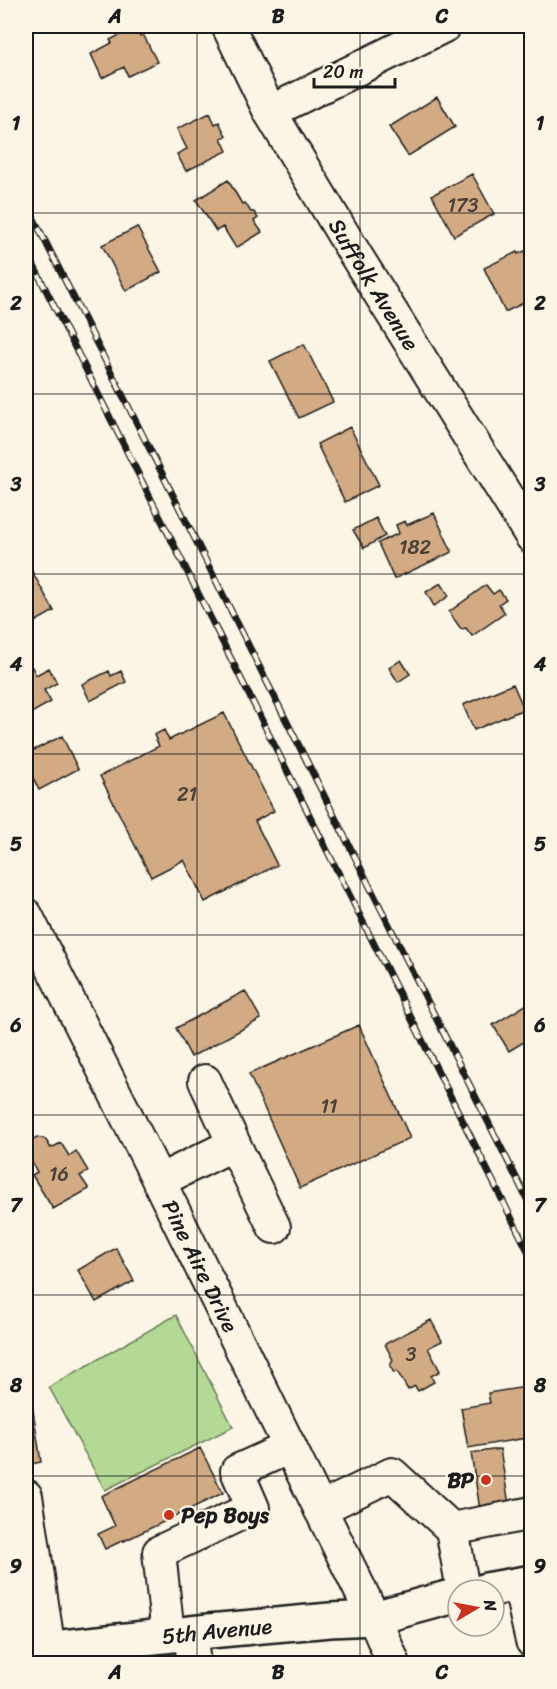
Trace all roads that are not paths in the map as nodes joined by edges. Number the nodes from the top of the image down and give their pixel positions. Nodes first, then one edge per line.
1 (228, 26) edge
2 (444, 26) edge
3 (270, 112) junction
4 (531, 537) edge
5 (26, 915) edge
6 (205, 1082) dead end
7 (234, 1144) junction
8 (159, 1181) junction
9 (274, 1227) dead end
10 (290, 1448) junction
11 (26, 1496) edge
12 (320, 1509) junction
13 (531, 1514) edge
14 (452, 1529) junction
15 (460, 1578) edge
16 (525, 1583) edge
17 (506, 1586) edge
18 (446, 1598) edge
19 (374, 1618) junction
20 (531, 1641) edge
21 (184, 1644) edge
22 (42, 1654) edge
23 (394, 1664) edge

1 - 3 street, Suffolk Avenue
2 - 3 street
3 - 4 street, Suffolk Avenue
5 - 8 street, Pine Aire Drive
6 - 7 street
7 - 8 street
7 - 9 street
8 - 10 street, Pine Aire Drive
10 - 12 street, Pine Aire Drive
10 - 21 street
11 - 22 street
12 - 14 street
12 - 19 street, Pine Aire Drive
13 - 14 street
14 - 15 street
16 - 17 main road
16 - 20 street
18 - 19 main road, 5th Avenue
19 - 21 main road, 5th Avenue
19 - 23 street, Pine Aire Drive
21 - 22 main road, 5th Avenue

